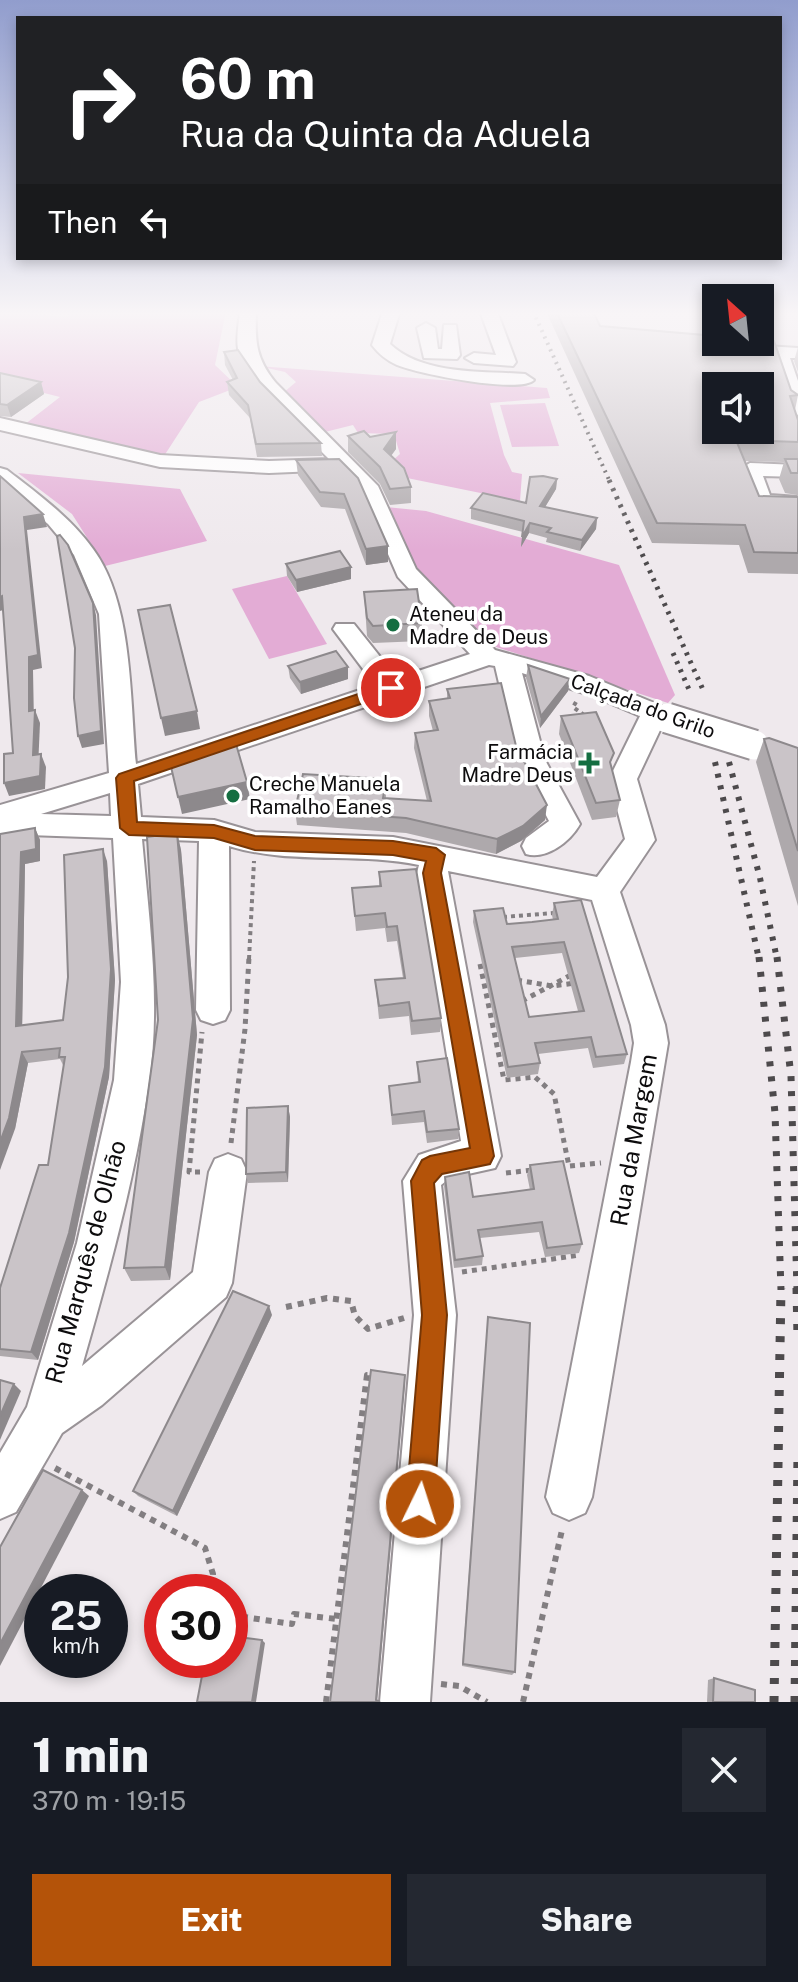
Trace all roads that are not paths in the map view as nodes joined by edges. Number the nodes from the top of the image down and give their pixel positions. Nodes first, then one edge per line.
1 (272, 390) edge
2 (0, 424) edge
3 (345, 465) junction
4 (798, 471) edge
5 (0, 474) edge
6 (798, 503) edge
7 (345, 629) dead end
8 (496, 659) junction
9 (391, 688) junction
10 (661, 715) junction
11 (783, 755) edge
12 (125, 778) junction
13 (0, 816) edge
14 (0, 823) edge
15 (129, 828) junction
16 (214, 831) junction
17 (537, 846) dead end
18 (436, 855) junction
19 (604, 891) junction
20 (216, 1025) road end
21 (228, 1172) road end
22 (46, 1417) junction
23 (0, 1496) edge
24 (569, 1497) road end
25 (406, 1691) edge

1 - 3 street
2 - 3 street
3 - 8 street
4 - 6 street
5 - 12 street, Rua Marquês de Olhão
7 - 9 street
8 - 9 street
8 - 10 street, Calçada do Grilo
8 - 17 street
9 - 12 street
10 - 11 street, Calçada do Grilo, bridge
10 - 19 street
12 - 13 street
12 - 15 street, Rua Marquês de Olhão
14 - 15 street
15 - 16 street
15 - 22 street, Rua Marquês de Olhão
16 - 18 street
16 - 20 street
18 - 19 street
18 - 25 street
19 - 24 street, Rua da Margem
21 - 22 street
22 - 23 street, Rua Marquês de Olhão

